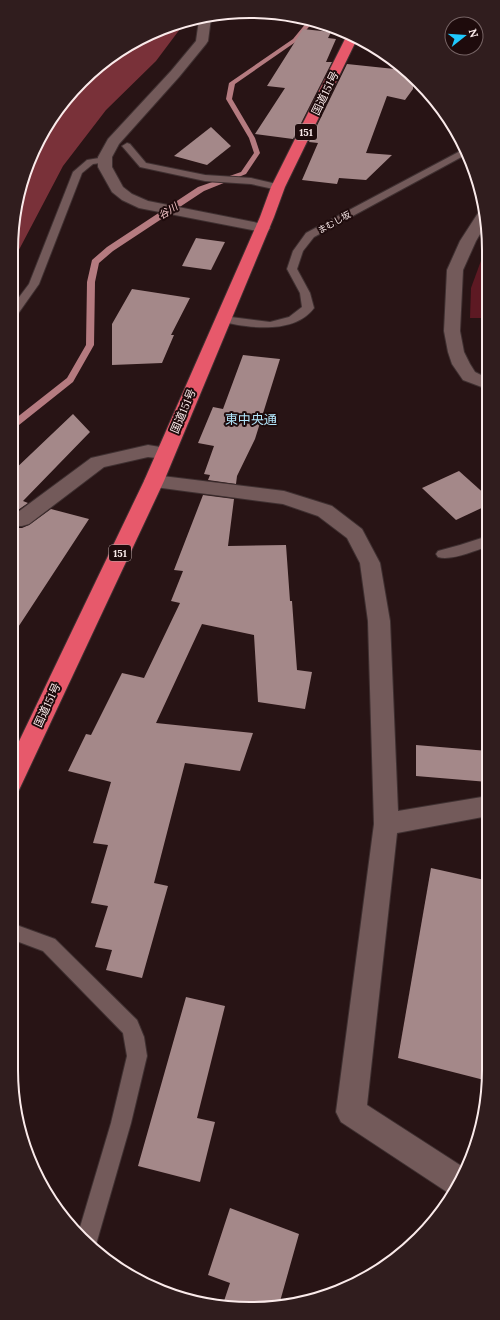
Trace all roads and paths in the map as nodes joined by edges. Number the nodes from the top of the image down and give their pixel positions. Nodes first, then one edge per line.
1 (204, 22) edge
2 (350, 41) edge
3 (127, 146) dead end
4 (461, 154) edge
5 (105, 160) junction
6 (278, 187) junction
7 (480, 221) edge
8 (263, 228) junction
9 (18, 306) edge
10 (223, 319) junction
11 (482, 382) edge
12 (165, 453) junction
13 (154, 481) junction
14 (18, 519) edge
15 (482, 543) edge
16 (443, 554) dead end
17 (18, 765) edge
18 (482, 807) edge
19 (386, 824) junction
20 (18, 934) edge
21 (455, 1179) edge
22 (88, 1236) edge

1 - 5 street
2 - 6 highway, 国道151号 / 151
3 - 6 lane
4 - 10 lane, まむし坂
5 - 8 street
5 - 9 lane
6 - 8 highway, 国道151号 / 151
7 - 11 street
8 - 10 highway, 国道151号 / 151
10 - 12 highway, 国道151号 / 151
12 - 13 highway, 国道151号 / 151
12 - 14 street
13 - 17 highway, 国道151号 / 151
13 - 19 street
15 - 16 lane
18 - 19 street
19 - 21 street
20 - 22 lane

